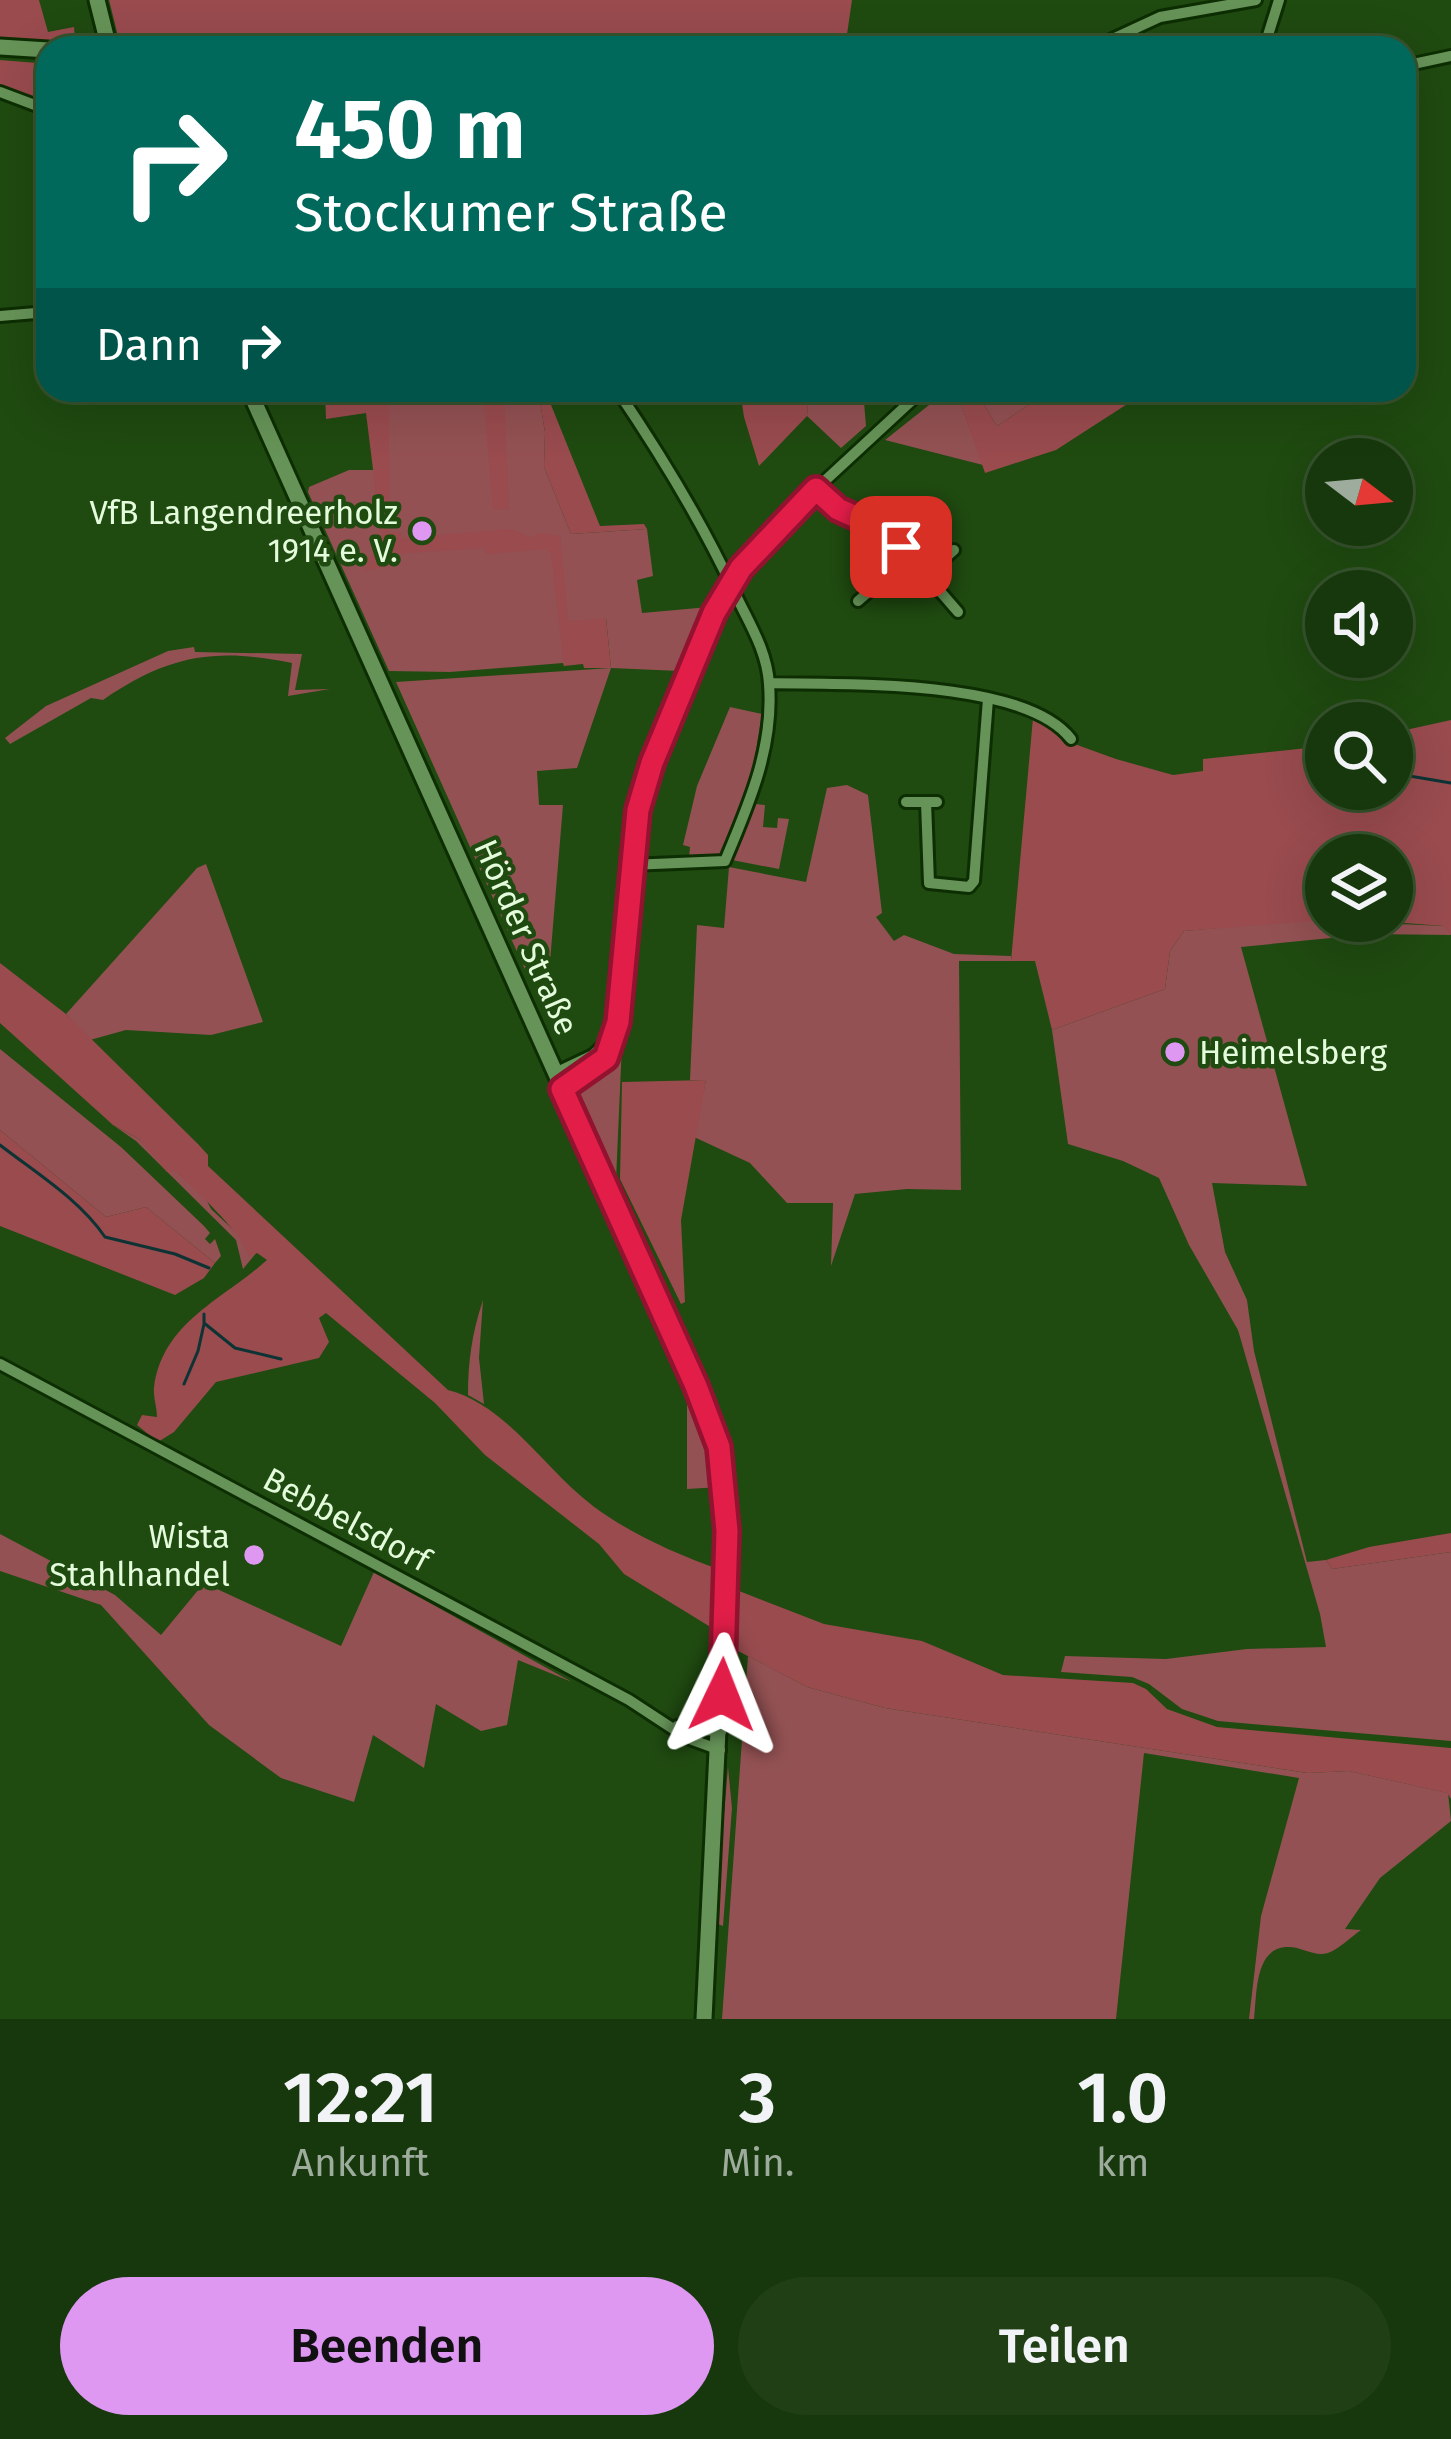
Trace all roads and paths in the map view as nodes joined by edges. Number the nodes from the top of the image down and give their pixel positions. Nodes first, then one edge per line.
1 (97, 0) edge
2 (1256, 0) edge
3 (1279, 0) edge
4 (106, 36) edge
5 (1119, 36) edge
6 (1268, 36) edge
7 (0, 47) edge
8 (36, 49) edge
9 (1451, 56) edge
10 (1416, 63) edge
11 (0, 92) edge
12 (36, 106) edge
13 (36, 313) edge
14 (0, 316) edge
15 (254, 402) edge
16 (625, 402) edge
17 (910, 402) edge
18 (816, 489) junction
19 (953, 550) dead end
20 (909, 556) junction
21 (926, 575) junction
22 (730, 584) junction
23 (858, 602) dead end
24 (958, 612) dead end
25 (769, 683) junction
26 (988, 699) junction
27 (1071, 739) dead end
28 (906, 802) dead end
29 (630, 866) junction
30 (559, 1081) junction
31 (0, 1364) edge
32 (668, 1723) junction
33 (721, 1732) junction
34 (720, 1750) junction
35 (704, 2019) edge

1 - 4 main road
2 - 5 street
3 - 6 street
7 - 8 main road
9 - 10 street
11 - 12 street
13 - 14 street
15 - 30 main road, Hörder Straße
16 - 22 street
17 - 18 street
18 - 20 street
18 - 22 street
19 - 21 street
20 - 21 street
20 - 23 street
21 - 24 street
22 - 25 street
22 - 29 street
25 - 26 street
25 - 29 street
26 - 27 street
26 - 28 street
29 - 30 street
30 - 33 main road, Hörder Straße
31 - 32 street, Bebbelsdorf
32 - 33 street, Bebbelsdorf
32 - 34 street, Bebbelsdorf
33 - 34 main road, Hörder Straße
34 - 35 main road, Hörder Straße

